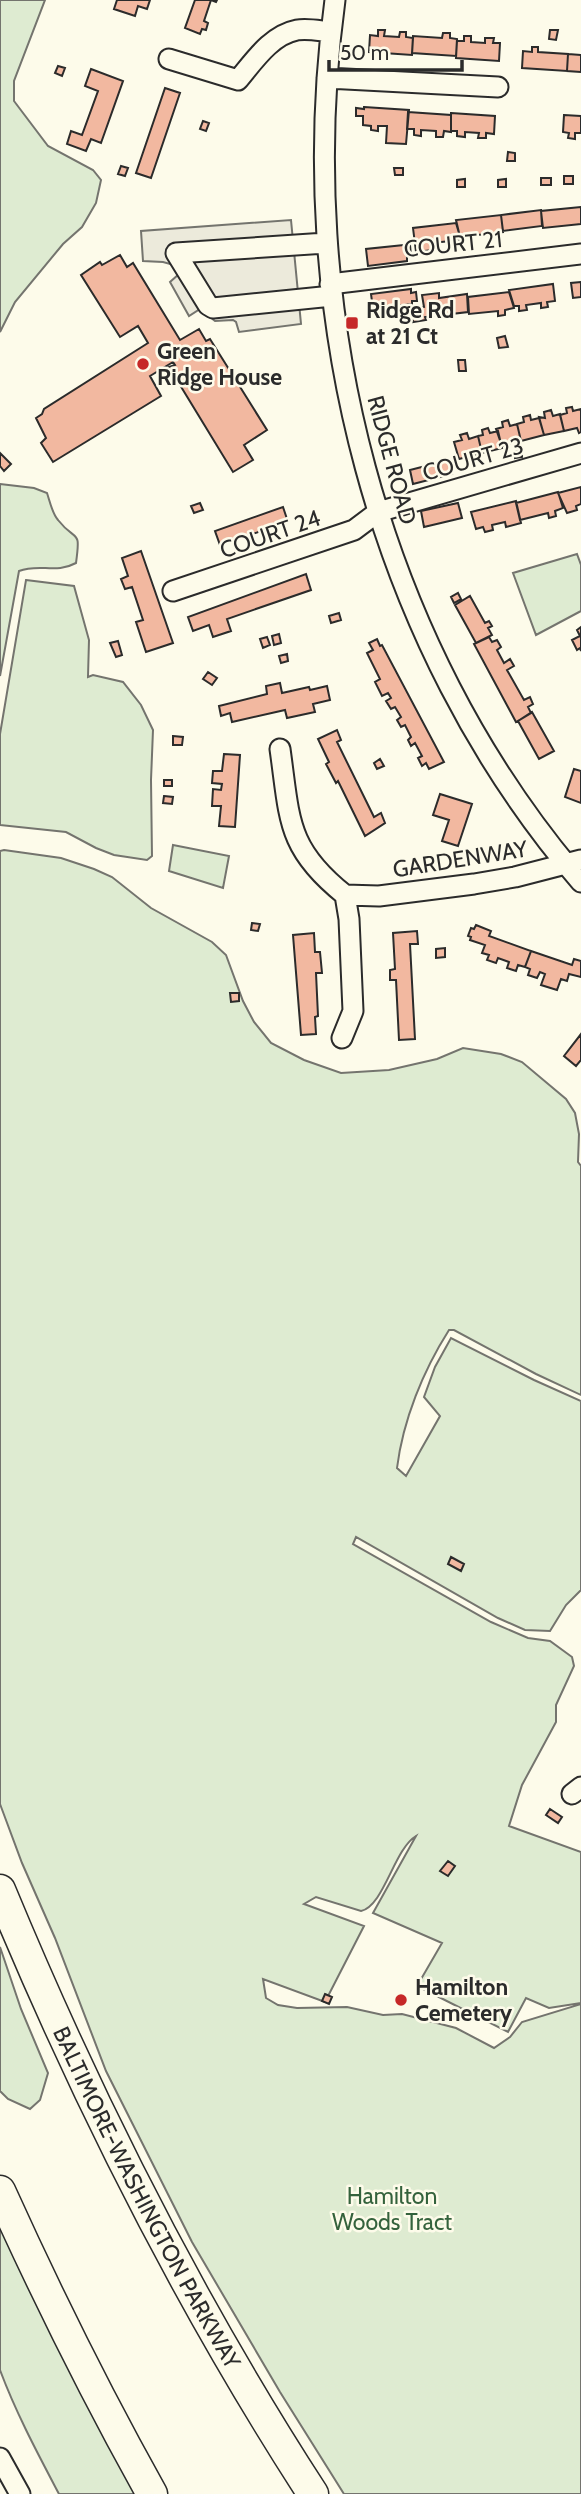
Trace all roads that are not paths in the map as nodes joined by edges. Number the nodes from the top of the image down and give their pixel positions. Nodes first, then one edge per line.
1 (335, 0) edge
2 (331, 32) junction
3 (169, 59) dead end
4 (327, 78) junction
5 (498, 87) dead end
6 (326, 243) junction
7 (581, 254) edge
8 (331, 290) junction
9 (581, 453) edge
10 (378, 512) junction
11 (173, 591) dead end
12 (280, 749) dead end
13 (573, 862) edge
14 (581, 882) edge
15 (345, 895) junction
16 (342, 1038) dead end
17 (0, 1890) edge
18 (0, 2191) edge
19 (0, 2458) edge
20 (20, 2494) edge
21 (152, 2494) edge
22 (313, 2494) edge

1 - 2 street, RIDGE ROAD
2 - 3 street
2 - 4 street, RIDGE ROAD
4 - 5 street
4 - 6 street, RIDGE ROAD
6 - 8 street, RIDGE ROAD
6 - 8 street, COURT 21
7 - 8 street, COURT 21
8 - 10 street, RIDGE ROAD
9 - 10 street, COURT 23
10 - 11 street, COURT 24
10 - 13 street, RIDGE ROAD
12 - 15 street
13 - 14 street, RIDGE ROAD
13 - 15 street, GARDENWAY
15 - 16 street
17 - 22 highway, BALTIMORE-WASHINGTON PARKWAY
18 - 21 highway
19 - 20 street

